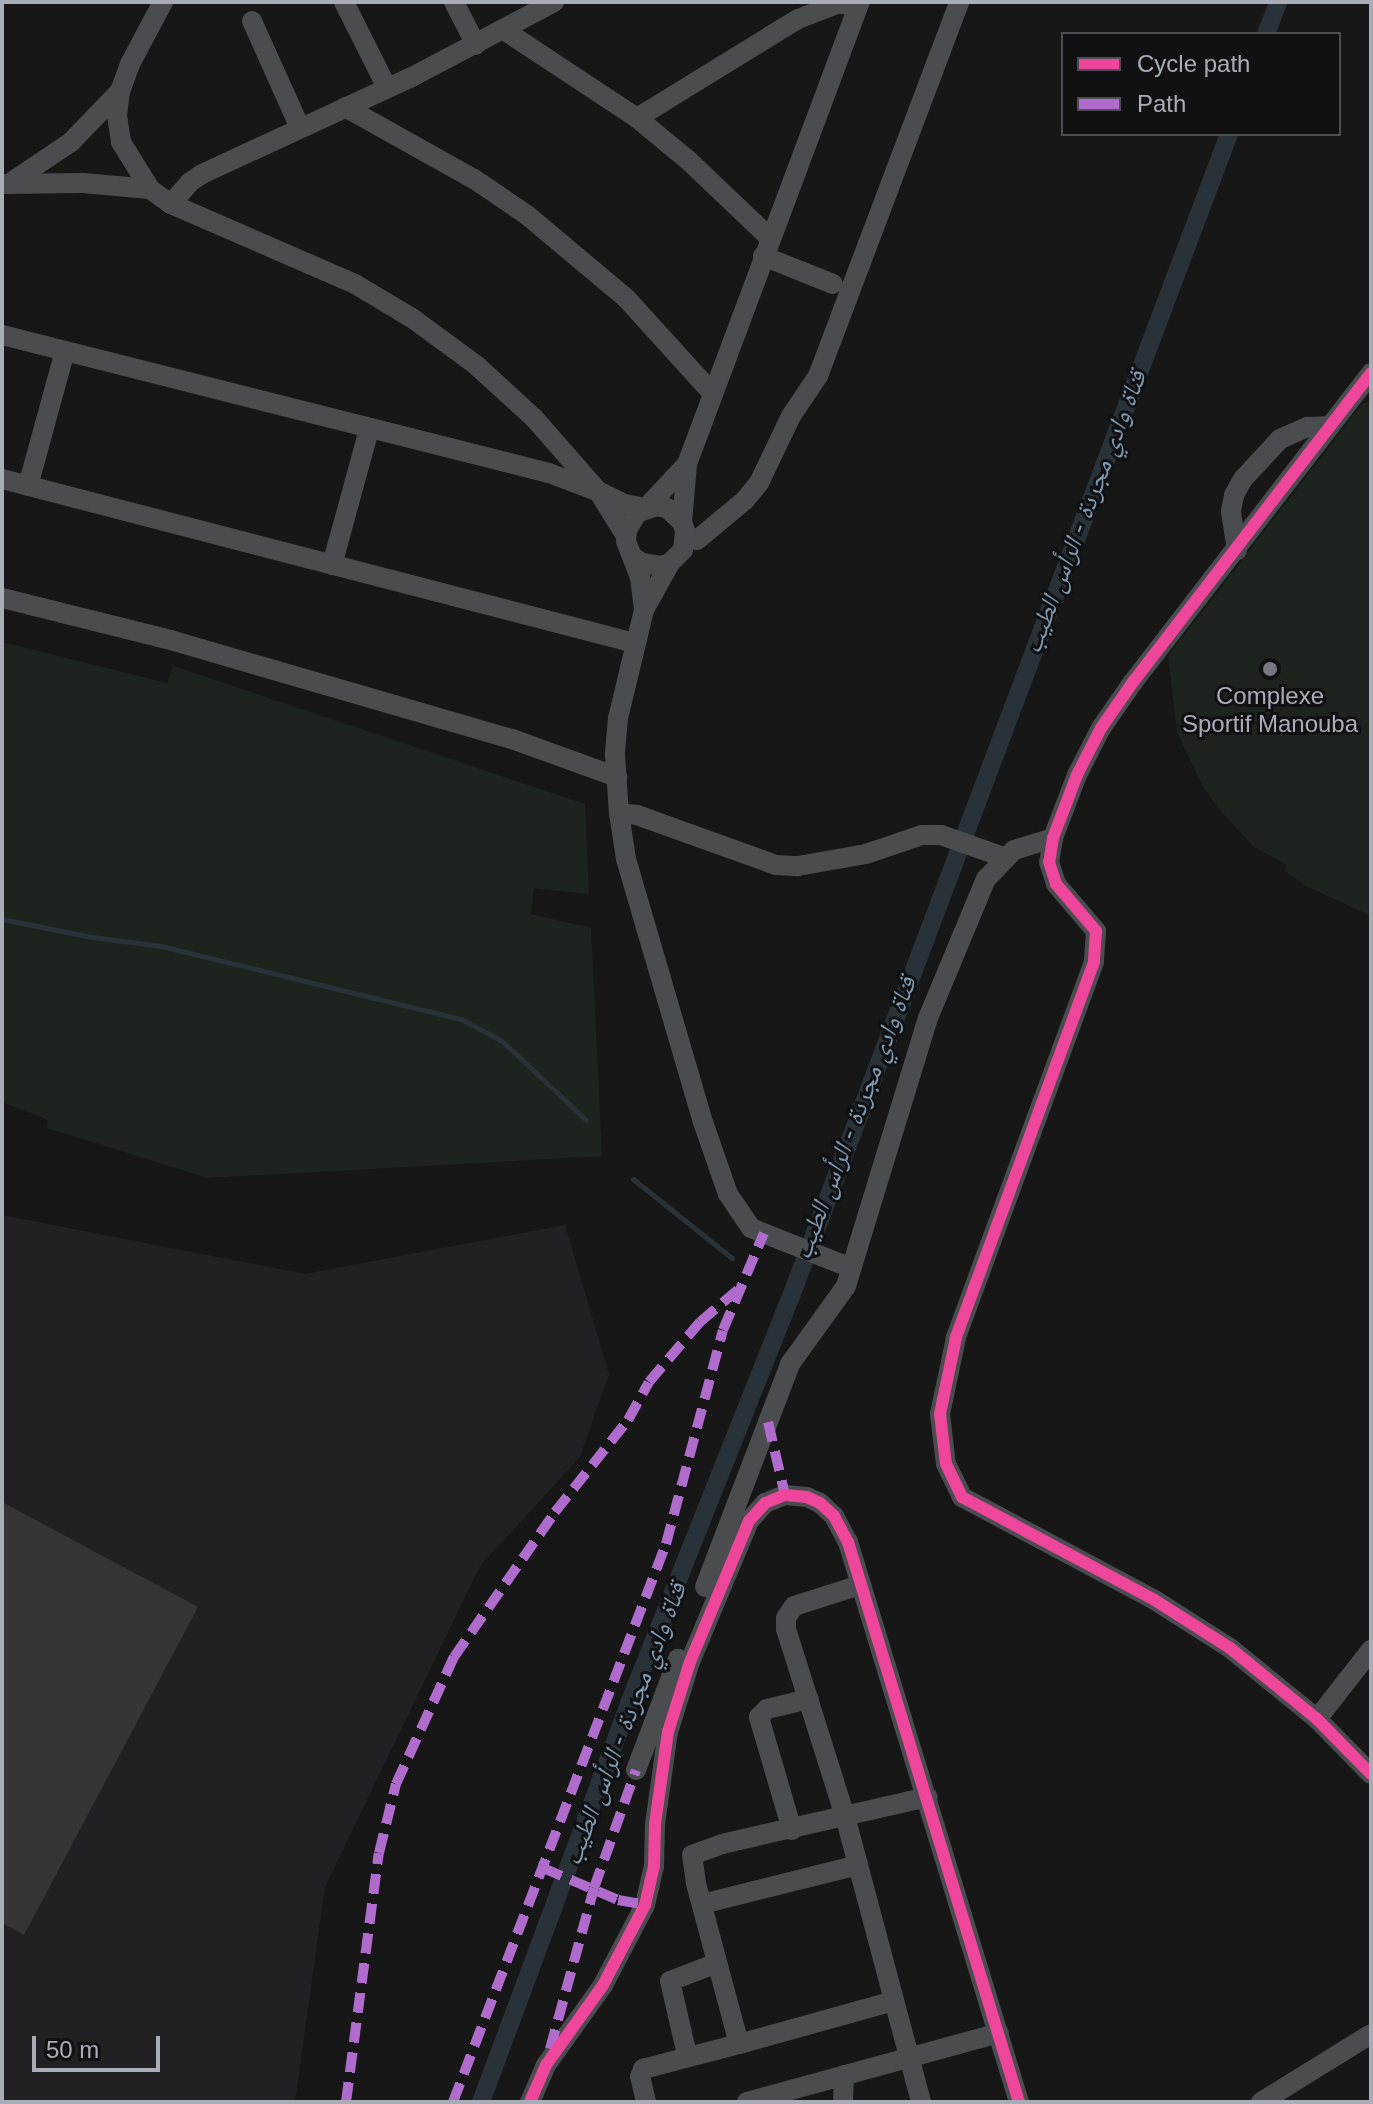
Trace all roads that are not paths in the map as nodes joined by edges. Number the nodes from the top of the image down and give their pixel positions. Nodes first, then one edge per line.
1 (163, 2) edge
2 (344, 2) edge
3 (454, 2) edge
4 (554, 2) edge
5 (959, 2) edge
6 (859, 3) edge
7 (252, 21) dead end
8 (504, 30) junction
9 (476, 45) junction
10 (387, 88) junction
11 (120, 91) junction
12 (345, 107) junction
13 (637, 118) junction
14 (300, 128) junction
15 (8, 183) edge
16 (150, 189) junction
17 (171, 204) junction
18 (766, 247) junction
19 (833, 284) dead end
20 (2, 335) edge
21 (65, 351) junction
22 (1371, 373) edge
23 (712, 393) junction
24 (1330, 426) junction
25 (369, 430) junction
26 (687, 464) junction
27 (2, 479) edge
28 (28, 486) junction
29 (598, 491) junction
30 (646, 508) junction
31 (682, 522) junction
32 (626, 536) junction
33 (697, 540) dead end
34 (1237, 550) junction
35 (635, 558) junction
36 (670, 563) junction
37 (332, 565) junction
38 (2, 598) edge
39 (644, 610) junction
40 (635, 643) junction
41 (617, 777) junction
42 (619, 813) junction
43 (1053, 838) junction
44 (996, 854) junction
45 (845, 1265) junction
46 (860, 1585) junction
47 (1371, 1650) edge
48 (809, 1699) junction
49 (1317, 1719) junction
50 (636, 1770) dead end
51 (1371, 1774) edge
52 (928, 1797) junction
53 (845, 1816) junction
54 (792, 1830) junction
55 (858, 1865) junction
56 (702, 1904) junction
57 (717, 1963) junction
58 (894, 2001) junction
59 (999, 2033) junction
60 (1371, 2034) edge
61 (739, 2044) junction
62 (687, 2055) junction
63 (907, 2057) junction
64 (844, 2075) junction
65 (530, 2102) edge
66 (646, 2102) edge
67 (747, 2102) edge
68 (843, 2102) edge
69 (921, 2102) edge
70 (1019, 2102) edge
71 (1261, 2102) edge

1 - 11 street
2 - 10 street
3 - 9 street
4 - 8 street
5 - 33 street
6 - 13 street
6 - 18 street
7 - 14 street
8 - 9 street
8 - 13 street
9 - 10 street
10 - 12 street
11 - 15 street
11 - 16 street
12 - 14 street
12 - 23 street
13 - 18 street
14 - 17 street
15 - 16 street
16 - 17 street
17 - 29 street
18 - 19 street
18 - 23 street
20 - 21 street
21 - 25 street
21 - 28 street
22 - 24 street
23 - 26 street
24 - 34 street
24 - 34 street
25 - 29 street
25 - 37 street
26 - 30 street
26 - 31 street
27 - 28 street
28 - 37 street
29 - 30 street
29 - 32 street
30 - 31 street
30 - 32 street
31 - 36 street
32 - 35 street
34 - 43 street
35 - 36 street
35 - 39 street
36 - 39 street
37 - 40 street
38 - 41 street
39 - 40 street
40 - 41 street
41 - 42 street
42 - 44 street
42 - 45 street
43 - 44 street
43 - 49 street
44 - 45 street
45 - 50 street
46 - 48 street
46 - 52 street
46 - 65 street
47 - 49 street
48 - 53 street
48 - 54 street
49 - 51 street
52 - 53 street
52 - 59 street
53 - 54 street
53 - 55 street
54 - 56 street
55 - 56 street
55 - 58 street
56 - 57 street
57 - 61 street
57 - 62 street
58 - 61 street
58 - 63 street
59 - 63 street
59 - 70 street
60 - 71 street
61 - 62 street
62 - 66 street
63 - 64 street
63 - 69 street
64 - 67 street
64 - 68 street

